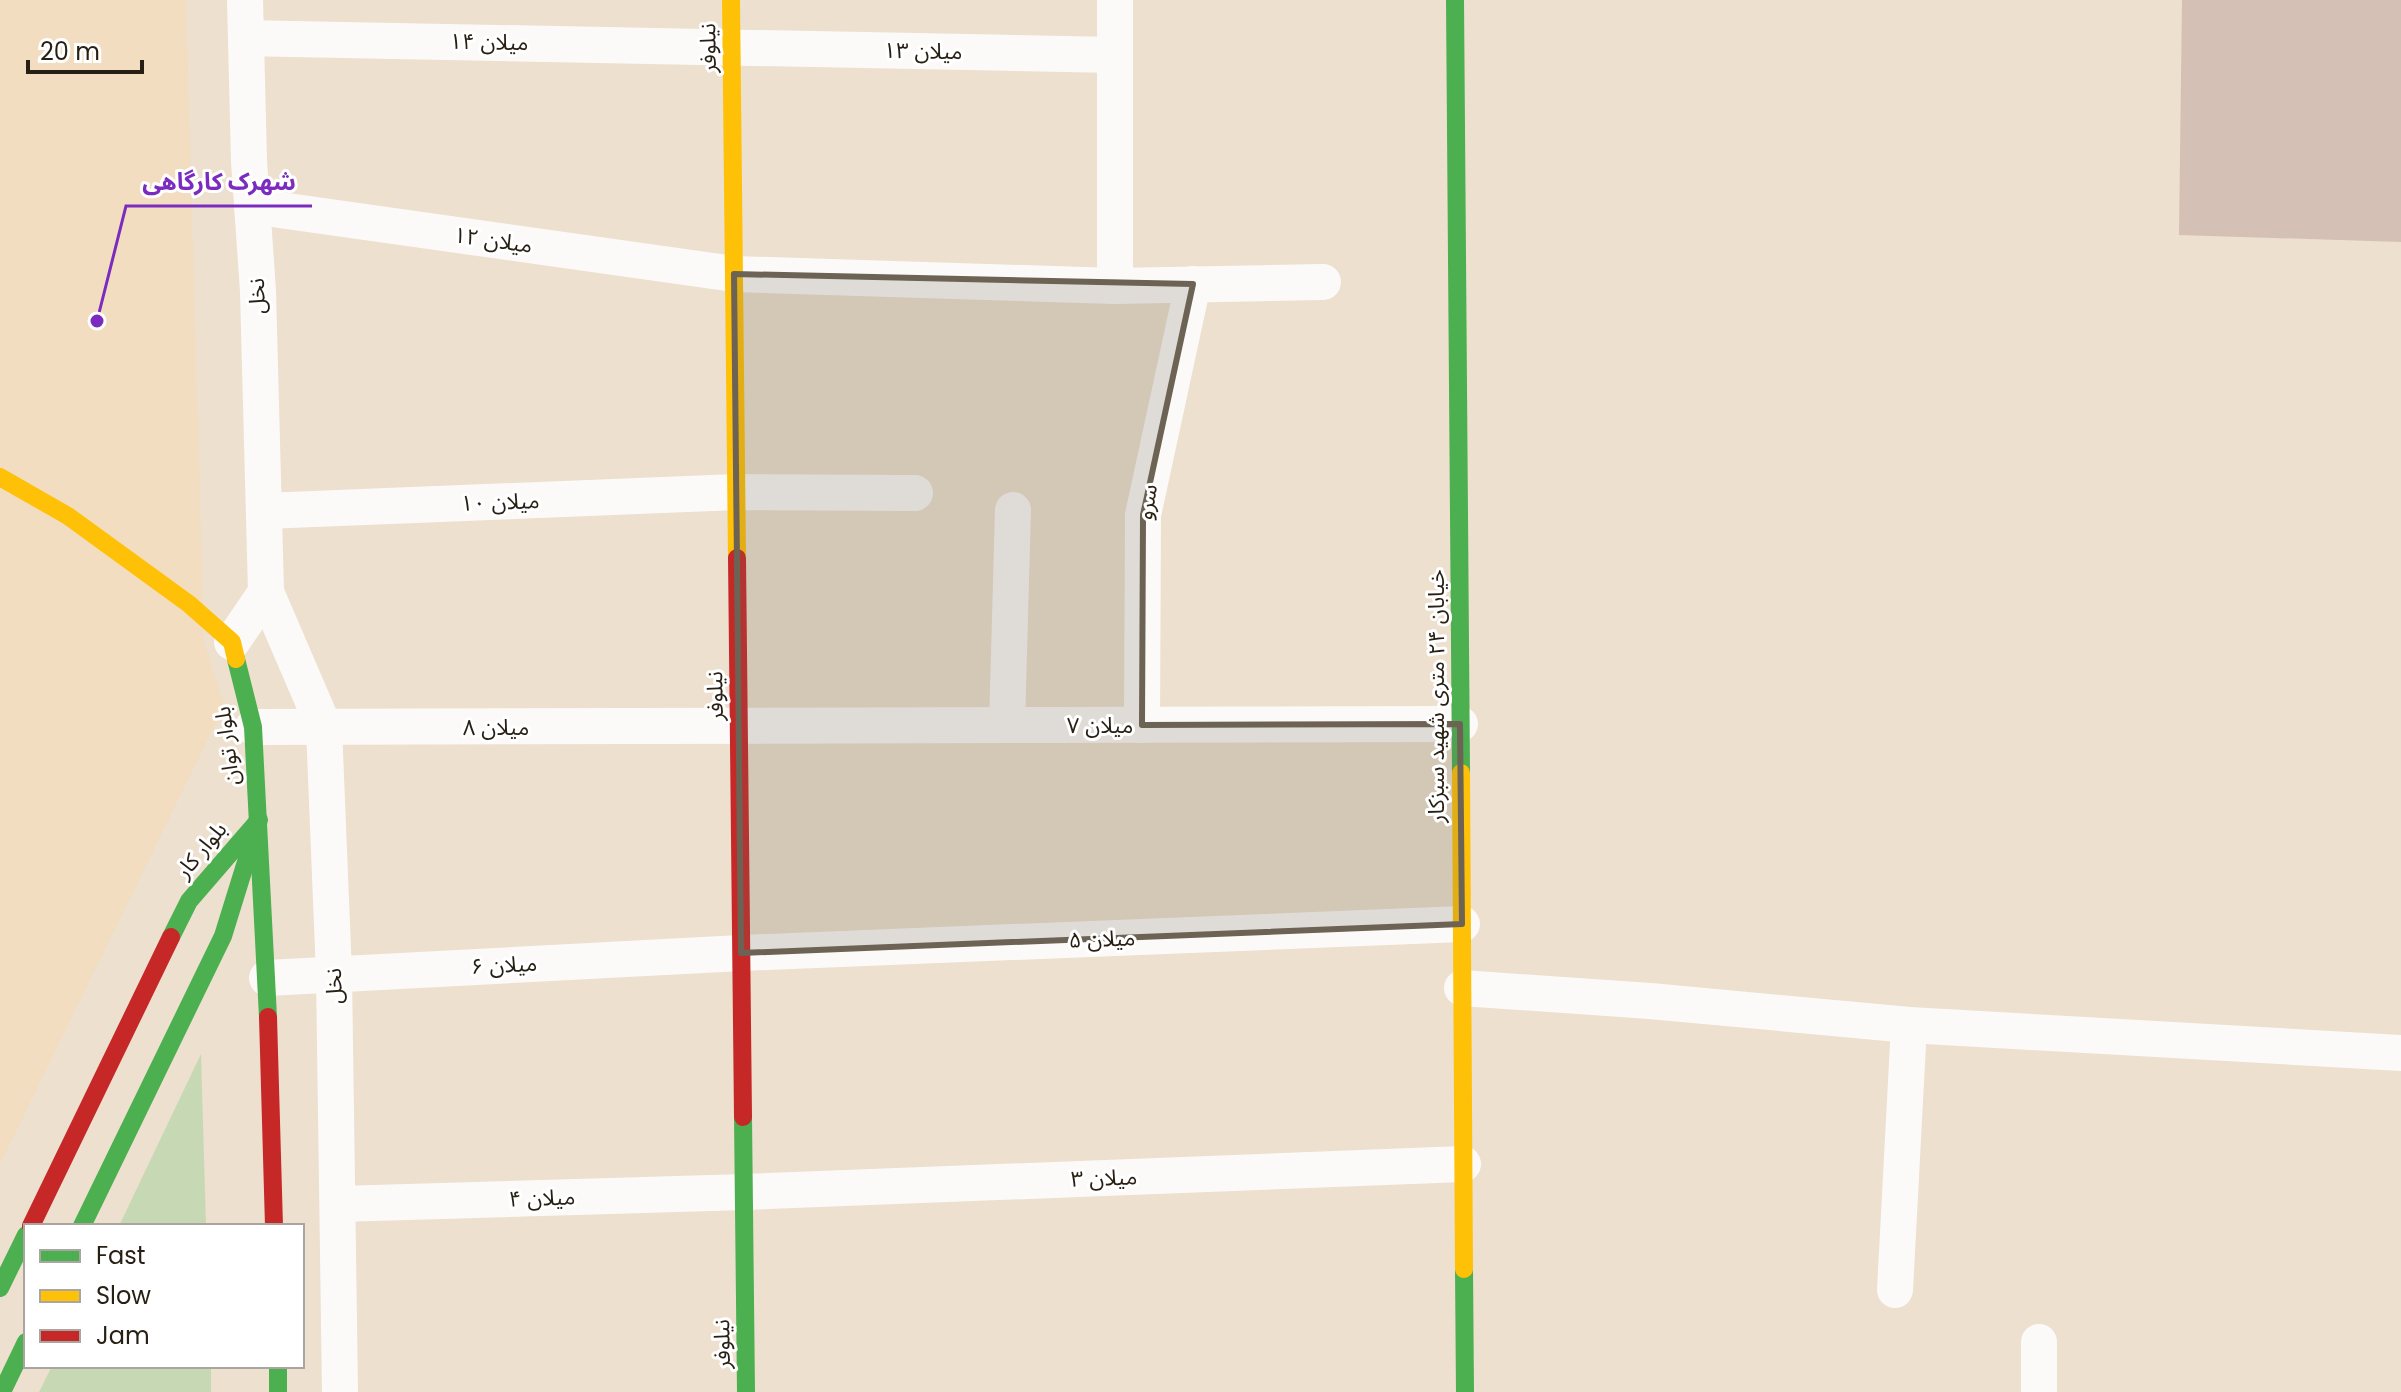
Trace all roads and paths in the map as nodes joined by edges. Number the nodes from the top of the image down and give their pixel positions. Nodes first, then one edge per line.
1 (245, 0) edge
2 (731, 0) edge
3 (1115, 0) edge
4 (1455, 0) edge
5 (246, 38) junction
6 (731, 46) junction
7 (1115, 55) junction
8 (252, 206) junction
9 (734, 274) junction
10 (1323, 282) dead end
11 (1193, 284) junction
12 (1115, 286) junction
13 (0, 477) edge
14 (737, 492) junction
15 (915, 493) dead end
16 (1013, 510) dead end
17 (264, 511) junction
18 (266, 592) junction
19 (232, 642) junction
20 (1460, 724) junction
21 (1007, 725) junction
22 (1142, 725) junction
23 (739, 726) junction
24 (253, 727) junction
25 (324, 727) junction
26 (259, 820) junction
27 (1462, 924) junction
28 (741, 953) junction
29 (334, 974) junction
30 (267, 978) junction
31 (1462, 988) junction
32 (1909, 1025) junction
33 (146, 1042) junction
34 (2401, 1053) edge
35 (1463, 1164) junction
36 (75, 1189) junction
37 (745, 1192) junction
38 (339, 1204) junction
39 (33, 1224) edge
40 (82, 1224) edge
41 (274, 1224) edge
42 (24, 1239) edge
43 (0, 1288) edge
44 (1895, 1290) dead end
45 (2039, 1342) dead end
46 (24, 1346) edge
47 (278, 1368) edge
48 (2, 1392) edge
49 (278, 1392) edge
50 (340, 1392) edge
51 (746, 1392) edge
52 (1465, 1392) edge
53 (2039, 1392) edge

1 - 5 street, نخل
2 - 6 street, نیلوفر
3 - 7 street
4 - 20 street, خیابان ۲۴ متری شهید سبزکار
5 - 6 street, میلان ۱۴
5 - 8 street, نخل
6 - 7 street, میلان ۱۳
6 - 9 street, نیلوفر
7 - 12 street
8 - 9 street, میلان ۱۲
8 - 17 street, نخل
9 - 12 street, میلان ۱۲
9 - 14 street, نیلوفر
10 - 11 street, میلان ۱۲
11 - 12 street, میلان ۱۲
11 - 22 street, سرو
13 - 19 street
14 - 15 street, میلان ۱۰
14 - 17 street, میلان ۱۰
14 - 23 street, نیلوفر
16 - 21 street
17 - 18 street, نخل
18 - 19 street
18 - 25 street, نخل
19 - 24 street, بلوار توان
20 - 22 street, میلان ۷
20 - 27 street, خیابان ۲۴ متری شهید سبزکار
21 - 22 street, میلان ۷
21 - 23 street, میلان ۷
23 - 25 street, میلان ۸
23 - 28 street, نیلوفر
24 - 25 street, میلان ۸
24 - 26 street, بلوار توان
25 - 29 street, نخل
26 - 30 street, بلوار توان
26 - 33 street, بلوار کار
26 - 33 street, بلوار کار
27 - 28 street, میلان ۵
27 - 31 street, خیابان ۲۴ متری شهید سبزکار
28 - 29 street, میلان ۶
28 - 37 street, نیلوفر
29 - 30 street, میلان ۶
29 - 38 street, نخل
30 - 41 street, بلوار توان
31 - 32 street
31 - 35 street, خیابان ۲۴ متری شهید سبزکار
32 - 34 street
32 - 44 street
33 - 36 street, بلوار کار
33 - 36 street, بلوار کار
35 - 37 street, میلان ۳
35 - 52 street, خیابان ۲۴ متری شهید سبزکار
36 - 39 street, بلوار کار
36 - 40 street, بلوار کار
37 - 38 street, میلان ۴
37 - 51 street, نیلوفر
38 - 50 street, نخل
42 - 43 street
45 - 53 street
46 - 48 street
47 - 49 street

